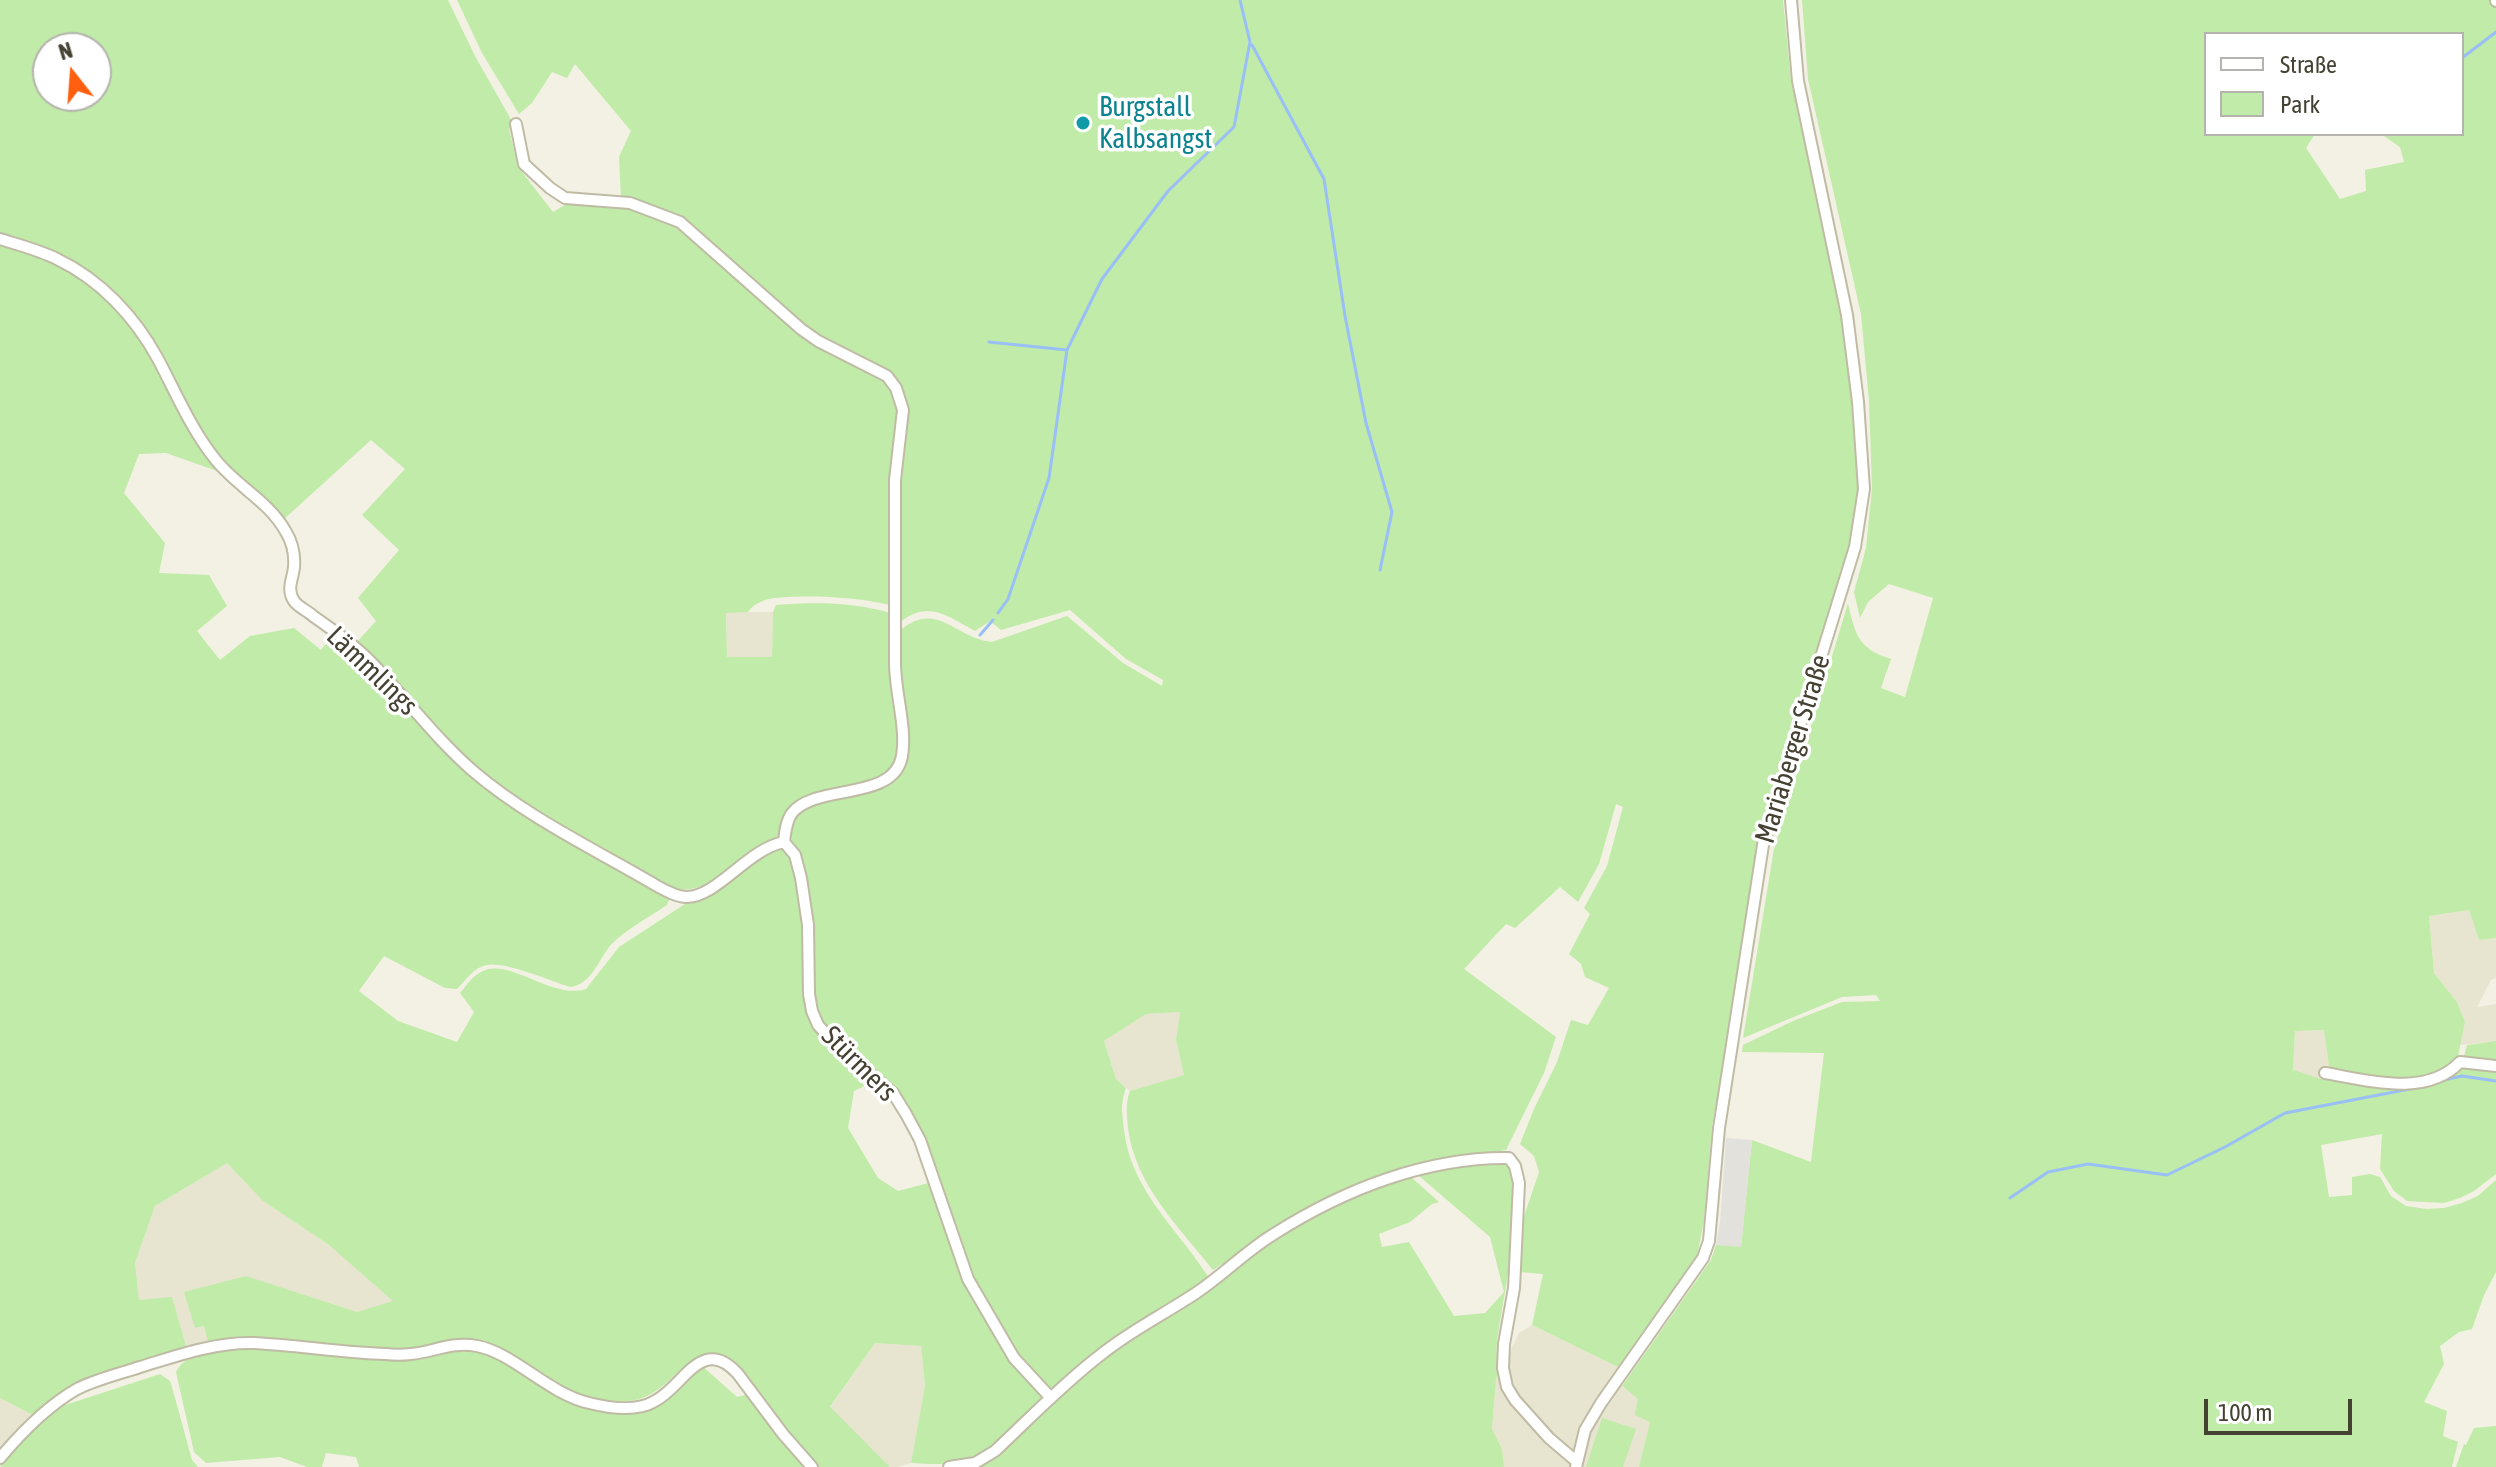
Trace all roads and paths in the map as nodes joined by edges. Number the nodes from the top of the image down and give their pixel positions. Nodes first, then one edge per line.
1 (1791, 0) edge
2 (516, 124) dead end
3 (0, 239) edge
4 (784, 842) junction
5 (2496, 1066) edge
6 (2325, 1073) dead end
7 (1050, 1399) junction
8 (0, 1458) edge
9 (1576, 1464) edge
10 (812, 1467) edge
11 (949, 1467) edge

1 - 9 street, Mariaberger Straße
2 - 4 street
3 - 4 street, Lämmlings
4 - 7 street, Stürmers
5 - 6 street
7 - 9 street
7 - 11 street
8 - 10 street

